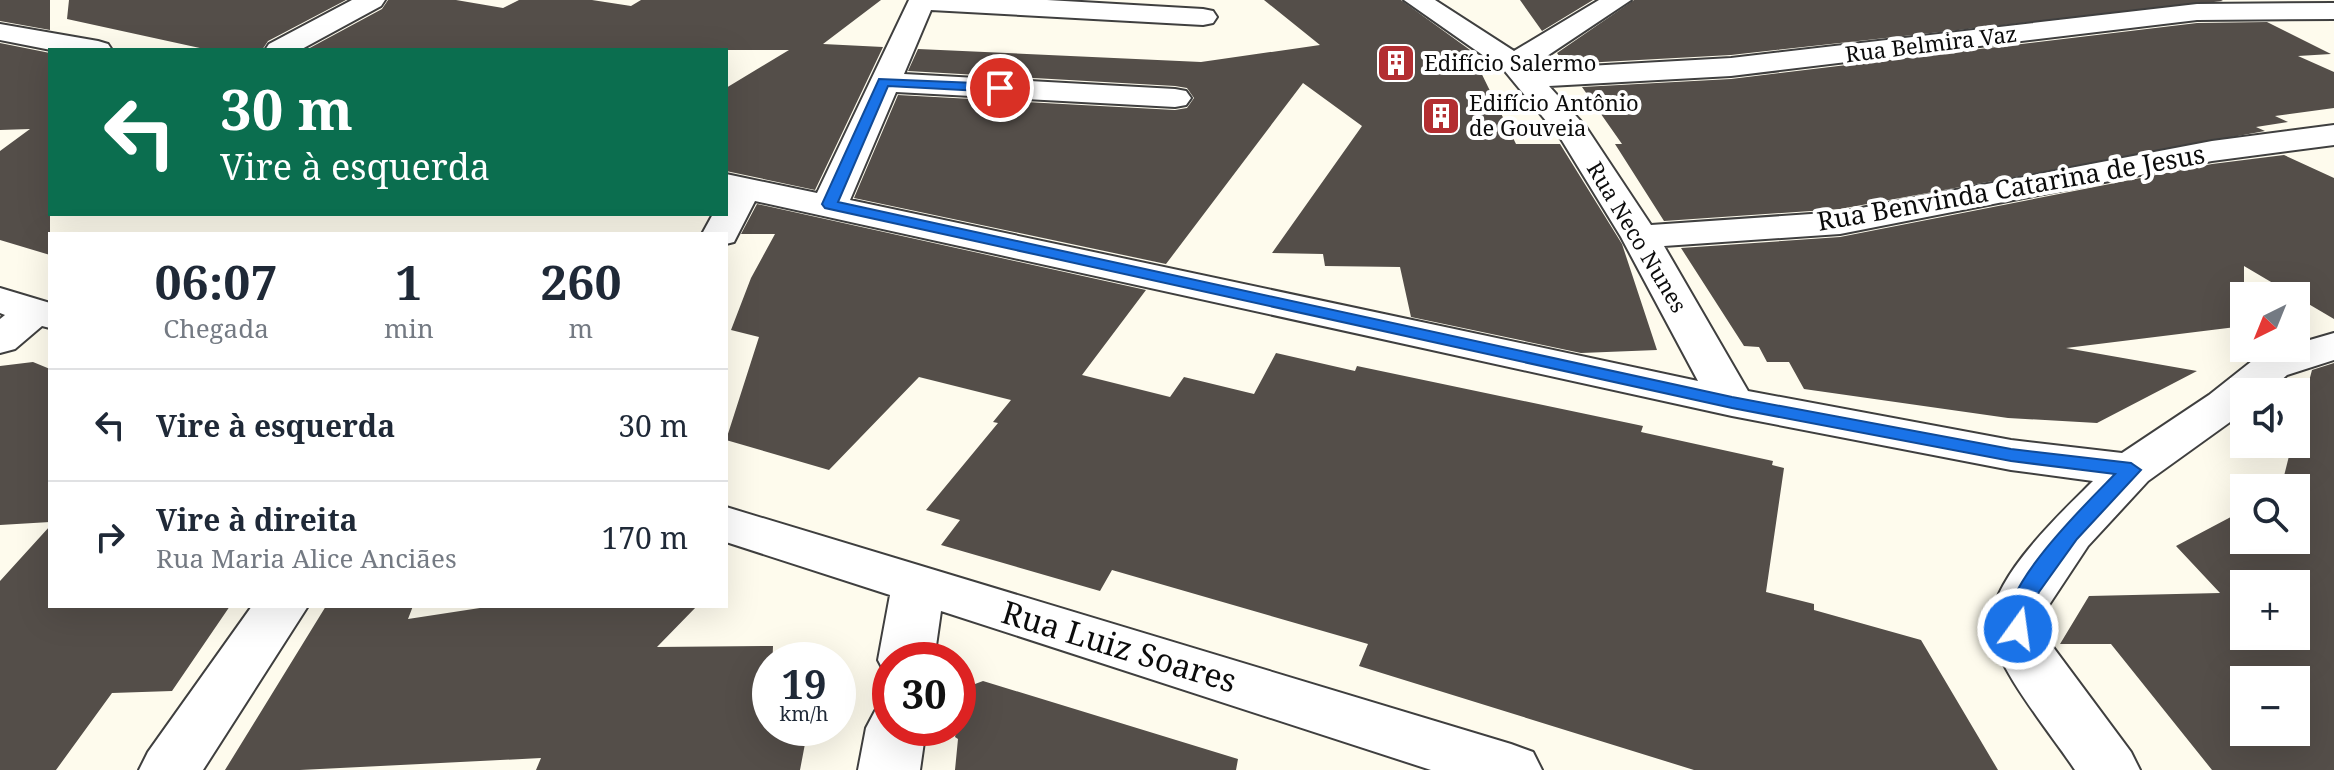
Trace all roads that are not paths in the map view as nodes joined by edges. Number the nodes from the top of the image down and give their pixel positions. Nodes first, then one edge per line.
1 (372, 0) edge
2 (922, 0) edge
3 (1417, 0) edge
4 (1618, 0) edge
5 (2334, 11) edge
6 (1203, 17) dead end
7 (0, 32) edge
8 (87, 48) edge
9 (283, 48) edge
10 (1521, 71) junction
11 (883, 82) junction
12 (1175, 98) dead end
13 (2334, 135) edge
14 (735, 186) edge
15 (830, 204) junction
16 (728, 210) edge
17 (1640, 237) junction
18 (28, 309) edge
19 (0, 340) edge
20 (2327, 354) edge
21 (1732, 402) junction
22 (2131, 470) junction
23 (728, 525) edge
24 (918, 584) junction
25 (280, 608) edge
26 (909, 642) edge
27 (893, 746) edge
28 (170, 770) edge
29 (889, 770) edge
30 (1511, 770) edge
31 (2109, 770) edge

1 - 9 street
2 - 6 street
2 - 11 street
3 - 10 street, Rua Neco Nunes
4 - 10 street
5 - 10 street, Rua Belmira Vaz
7 - 8 street
10 - 17 street, Rua Neco Nunes
11 - 12 street
11 - 15 street
13 - 17 street, Rua Benvinda Catarina de Jesus
14 - 15 street
14 - 16 street
15 - 21 street
17 - 21 street, Rua Neco Nunes
18 - 19 street
20 - 22 street
21 - 22 street
22 - 31 street
23 - 24 street, Rua Luiz Soares
24 - 26 street
24 - 30 street, Rua Luiz Soares
25 - 28 street
27 - 29 street

